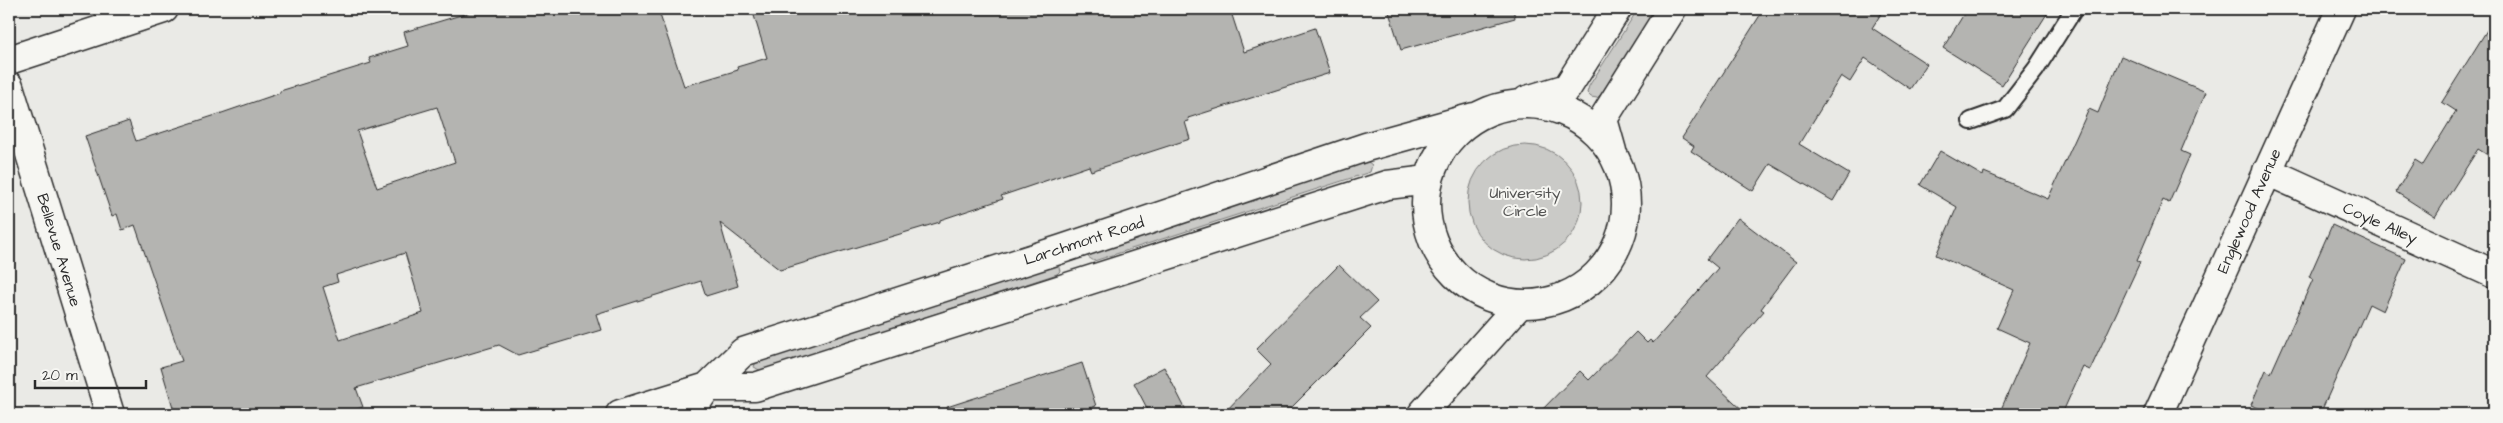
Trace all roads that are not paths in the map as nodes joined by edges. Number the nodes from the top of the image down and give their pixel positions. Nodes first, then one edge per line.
1 (164, 9) edge
2 (1617, 9) edge
3 (1672, 9) edge
4 (2074, 9) edge
5 (2341, 9) edge
6 (9, 60) edge
7 (9, 86) edge
8 (1515, 103) junction
9 (1474, 117) junction
10 (1971, 121) dead end
11 (1612, 152) junction
12 (2267, 171) junction
13 (1428, 180) junction
14 (1062, 249) junction
15 (2494, 274) edge
16 (1074, 285) junction
17 (1519, 305) junction
18 (707, 387) junction
19 (110, 414) edge
20 (620, 414) edge
21 (689, 414) edge
22 (1422, 414) edge
23 (2158, 414) edge

1 - 6 street
2 - 8 street
3 - 11 street
4 - 10 lane
5 - 12 street, Englewood Avenue
7 - 19 street, Bellevue Avenue
8 - 9 street
8 - 11 street
9 - 13 street
9 - 14 street, Larchmont Road
11 - 17 street
12 - 15 street, Coyle Alley
12 - 23 street, Englewood Avenue
13 - 16 street, Larchmont Road
13 - 17 street
14 - 16 street
14 - 18 street, Larchmont Road
16 - 18 street, Larchmont Road
17 - 22 street
18 - 20 street, Larchmont Road
18 - 21 street

